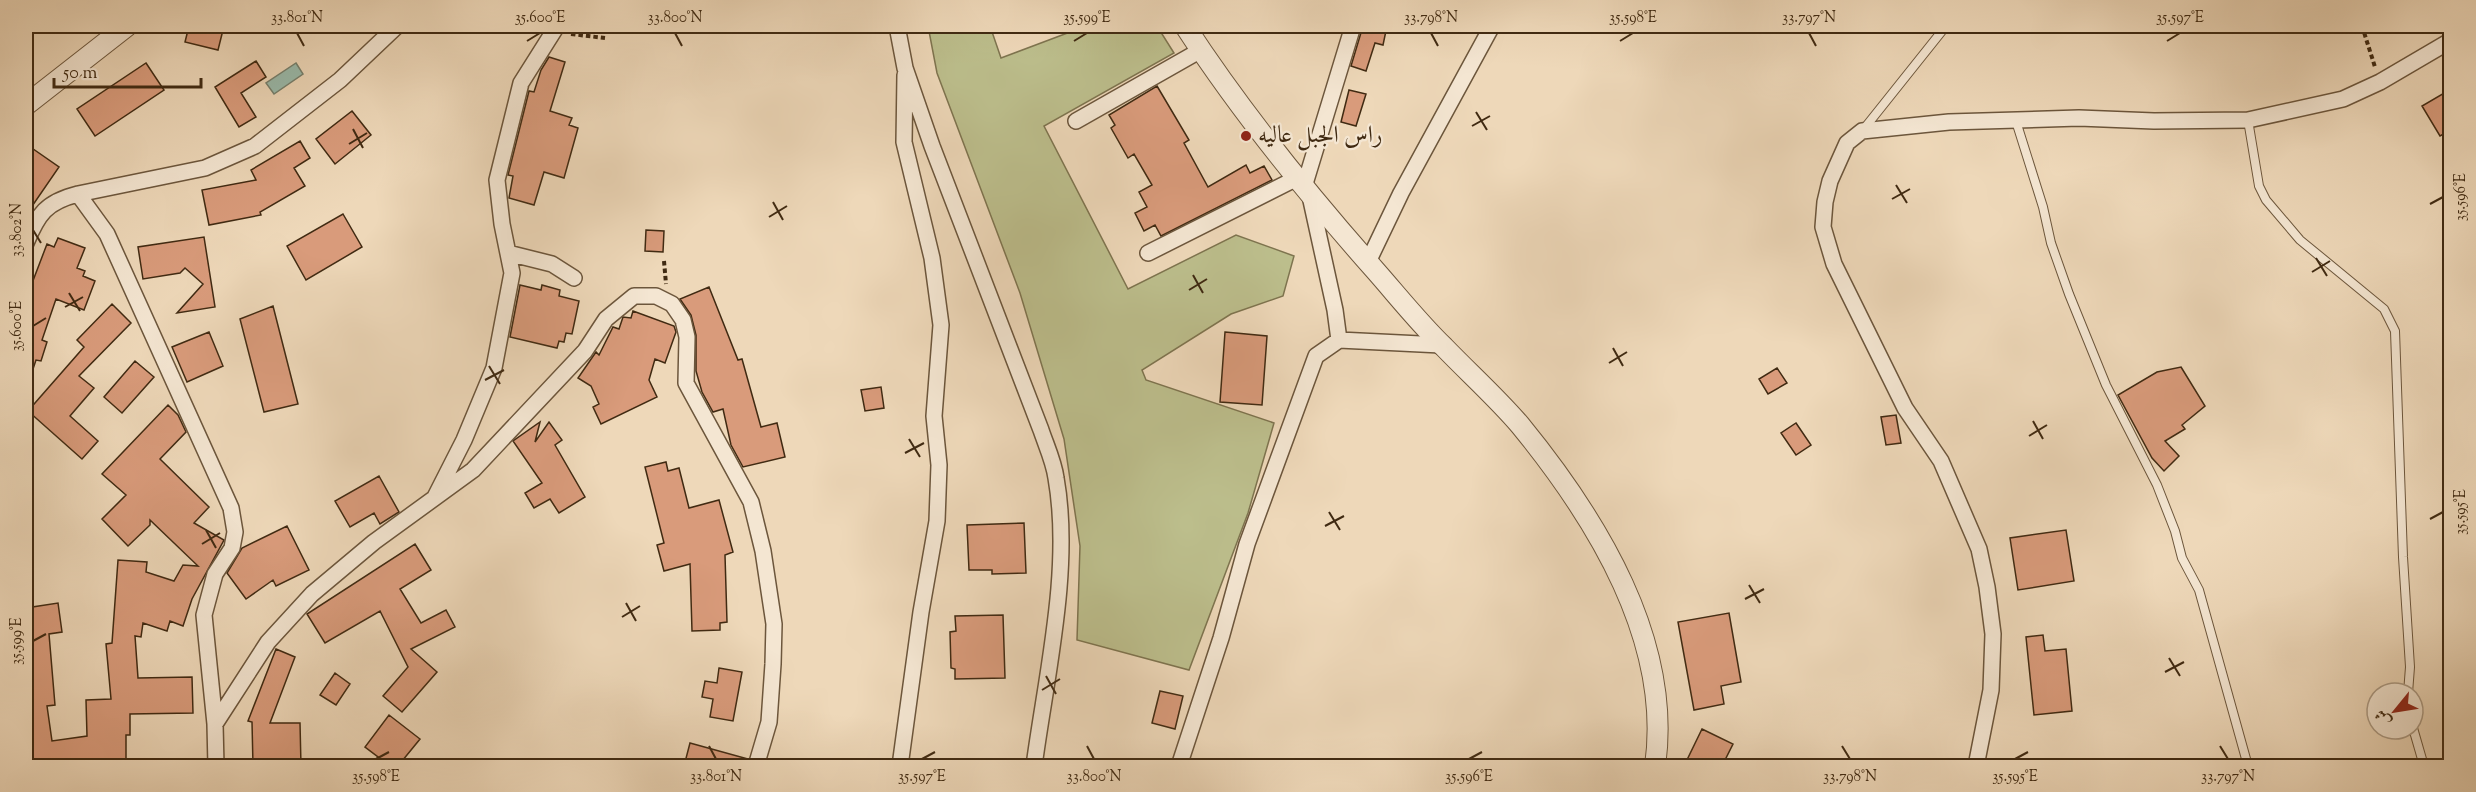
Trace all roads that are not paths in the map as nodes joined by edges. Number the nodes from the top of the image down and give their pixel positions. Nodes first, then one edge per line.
1 (127, 26) edge
2 (397, 26) edge
3 (897, 26) edge
4 (1185, 26) edge
5 (1353, 26) edge
6 (1492, 26) edge
7 (1946, 26) edge
8 (555, 29) edge
9 (2451, 41) edge
10 (1201, 50) junction
11 (905, 68) junction
12 (26, 105) edge
13 (2015, 118) junction
14 (2248, 120) junction
15 (1076, 122) dead end
16 (1862, 131) junction
17 (1304, 187) junction
18 (78, 194) junction
19 (26, 243) edge
20 (1148, 253) dead end
21 (508, 254) junction
22 (1368, 261) junction
23 (574, 278) dead end
24 (1339, 340) junction
25 (1441, 345) junction
26 (434, 499) junction
27 (2409, 681) edge
28 (215, 724) junction
29 (2417, 741) edge
30 (216, 766) edge
31 (756, 766) edge
32 (900, 766) edge
33 (1034, 766) edge
34 (1179, 766) edge
35 (1655, 766) edge
36 (1976, 766) edge
37 (2248, 766) edge
38 (2424, 766) edge

1 - 12 street
2 - 18 street
3 - 11 street
4 - 10 street
5 - 17 street
6 - 22 street
7 - 16 lane
8 - 21 street
9 - 14 street
10 - 15 street
10 - 17 street
11 - 32 street
11 - 33 street
13 - 14 street
13 - 16 street
13 - 37 lane
14 - 27 lane
16 - 36 street
17 - 20 street
17 - 22 street
17 - 24 street
18 - 19 street
18 - 28 street
21 - 23 street
21 - 26 street
22 - 25 street
24 - 25 street
24 - 34 street
25 - 35 street
26 - 28 street
26 - 31 street
28 - 30 street
29 - 38 lane

